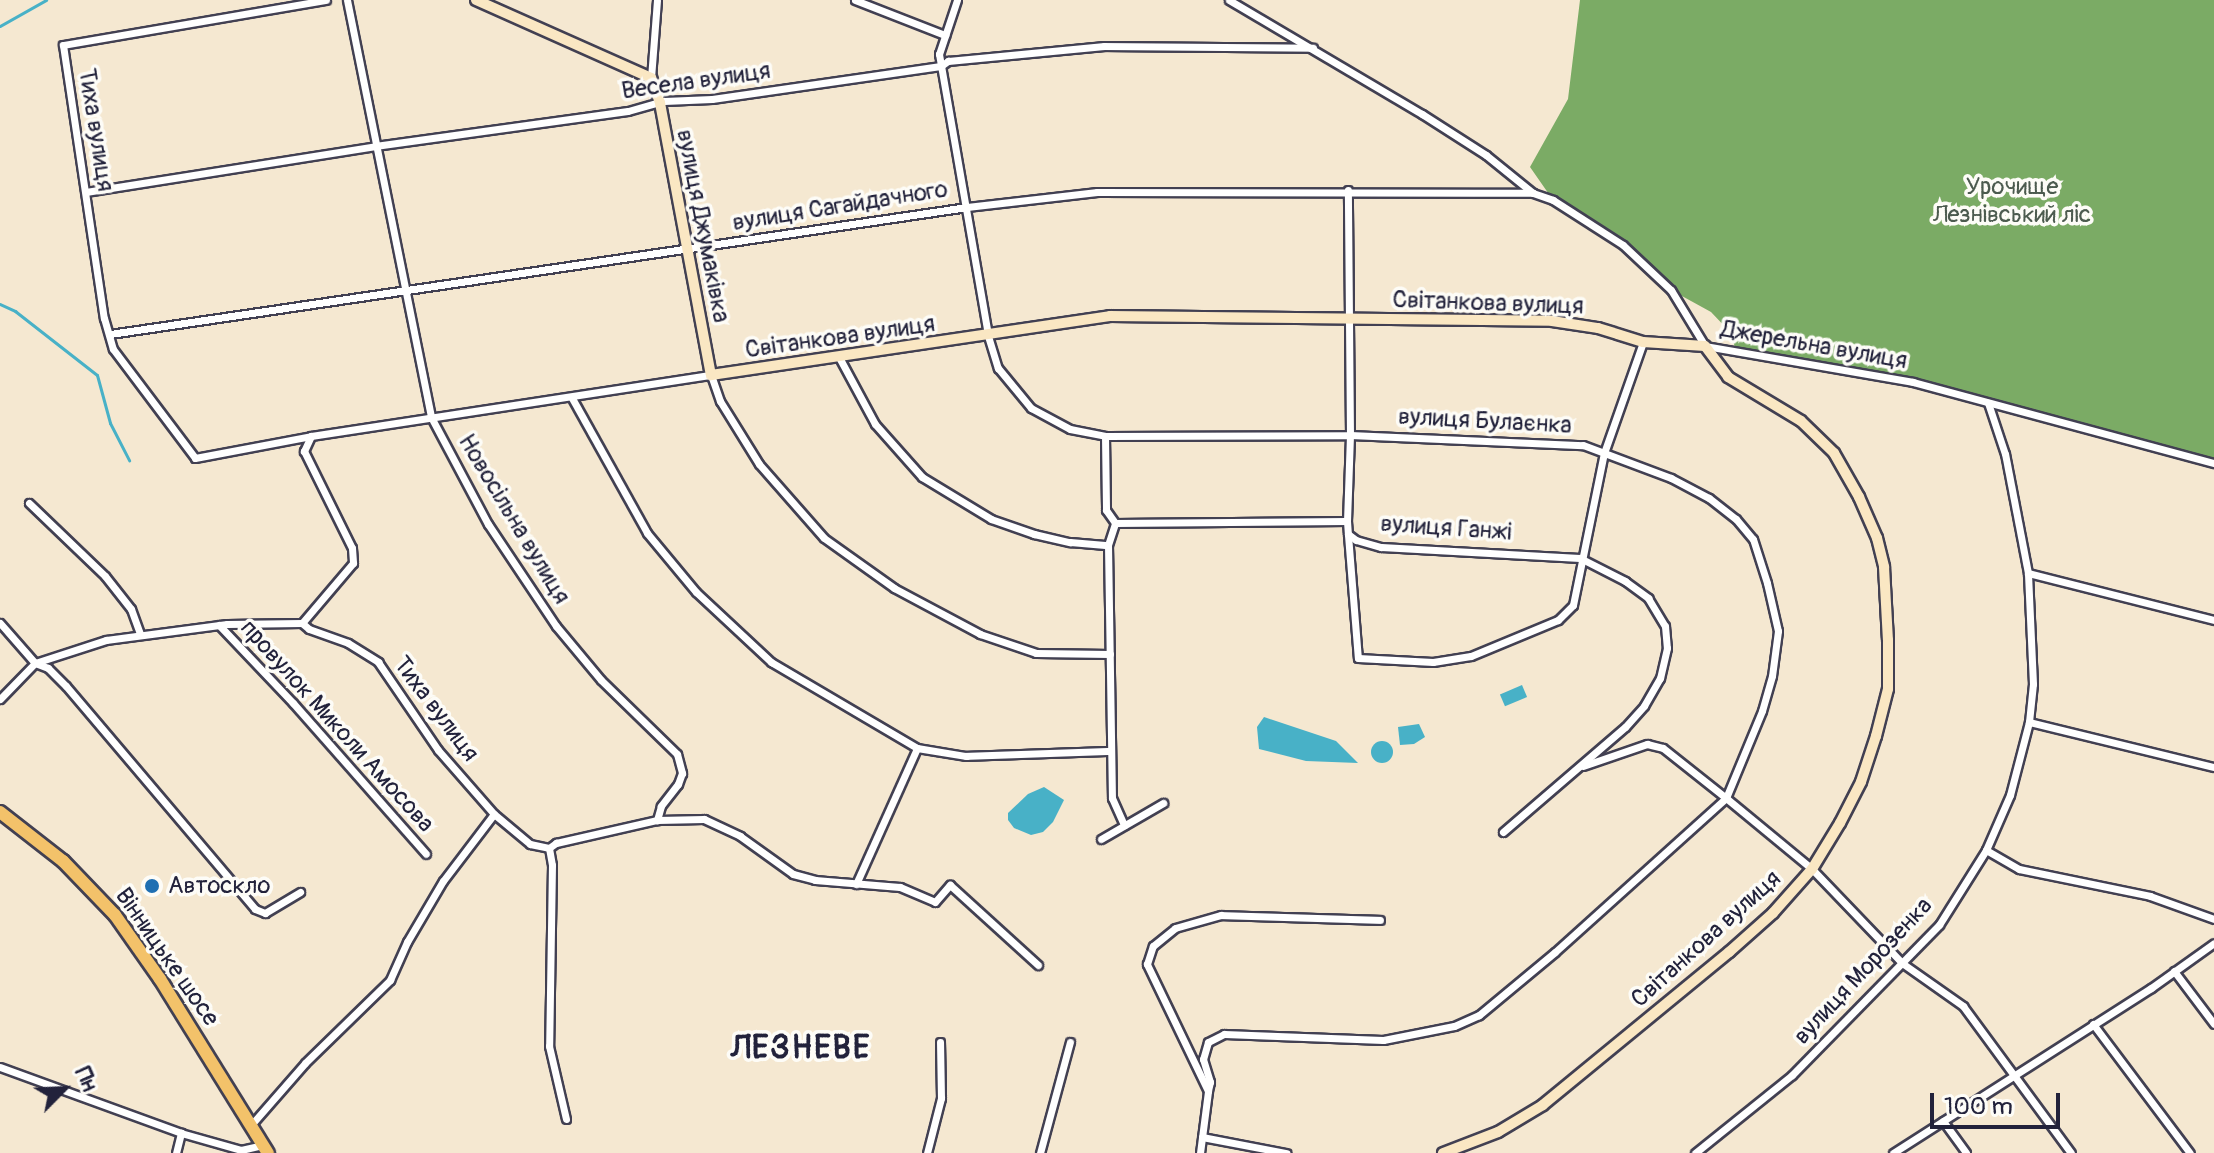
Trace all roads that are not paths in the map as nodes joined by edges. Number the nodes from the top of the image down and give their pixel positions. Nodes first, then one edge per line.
1 (326, 0) edge
2 (347, 0) edge
3 (476, 0) edge
4 (657, 0) edge
5 (855, 0) edge
6 (957, 0) edge
7 (1229, 0) edge
8 (945, 35) junction
9 (1313, 48) junction
10 (941, 66) junction
11 (651, 78) junction
12 (660, 103) junction
13 (375, 146) junction
14 (1348, 190) junction
15 (86, 192) junction
16 (1533, 193) junction
17 (967, 207) junction
18 (687, 249) junction
19 (404, 289) junction
20 (1348, 319) junction
21 (110, 334) junction
22 (988, 336) junction
23 (1643, 342) junction
24 (1705, 346) junction
25 (840, 359) junction
26 (711, 375) junction
27 (572, 398) junction
28 (1988, 403) junction
29 (431, 417) junction
30 (1350, 435) junction
31 (311, 436) junction
32 (1105, 436) junction
33 (1604, 453) junction
34 (195, 458) joint
35 (2214, 463) edge
36 (29, 503) dead end
37 (1347, 521) junction
38 (1115, 523) junction
39 (1348, 534) junction
40 (1108, 545) junction
41 (1580, 558) junction
42 (2028, 573) junction
43 (2214, 620) edge
44 (0, 623) edge
45 (302, 623) junction
46 (219, 625) junction
47 (140, 634) junction
48 (1110, 654) junction
49 (35, 663) junction
50 (0, 699) edge
51 (2029, 722) junction
52 (917, 748) junction
53 (1111, 751) junction
54 (2214, 767) edge
55 (1578, 768) junction
56 (1726, 798) junction
57 (1163, 803) dead end
58 (0, 812) edge
59 (494, 814) junction
60 (657, 820) junction
61 (1124, 825) junction
62 (1503, 832) dead end
63 (1101, 839) dead end
64 (549, 848) junction
65 (1986, 850) junction
66 (426, 854) dead end
67 (1812, 869) junction
68 (856, 884) junction
69 (300, 892) dead end
70 (2214, 919) edge
71 (1380, 920) dead end
72 (2214, 943) edge
73 (1902, 963) junction
74 (1038, 965) dead end
75 (2174, 971) junction
76 (2093, 1024) junction
77 (2214, 1024) edge
78 (940, 1042) dead end
79 (1070, 1042) dead end
80 (0, 1067) edge
81 (2016, 1075) junction
82 (1208, 1091) junction
83 (566, 1119) dead end
84 (1943, 1121) junction
85 (251, 1125) junction
86 (181, 1133) junction
87 (1202, 1137) junction
88 (266, 1149) edge
89 (176, 1153) edge
90 (927, 1153) edge
91 (1040, 1153) edge
92 (1200, 1153) edge
93 (1286, 1153) edge
94 (1443, 1153) edge
95 (1695, 1153) edge
96 (1893, 1153) edge
97 (1966, 1153) edge
98 (2071, 1153) edge
99 (2190, 1153) edge

1 - 15 street, Тиха вулиця
2 - 13 street, Новосільна вулиця
3 - 11 street
4 - 11 street, вулиця Джумаківка
5 - 8 street
6 - 8 street, вулиця Булаєнка
7 - 9 street, Джерельна вулиця
8 - 10 street, вулиця Булаєнка
9 - 10 street, Весела вулиця
9 - 16 street, Джерельна вулиця
10 - 12 street, Весела вулиця
10 - 17 street, вулиця Булаєнка
11 - 12 street, вулиця Джумаківка
12 - 13 street, Весела вулиця
12 - 18 street, вулиця Джумаківка
13 - 15 street, Весела вулиця
13 - 19 street, Новосільна вулиця
14 - 16 street, вулиця Сагайдачного
14 - 17 street, вулиця Сагайдачного
14 - 20 street
15 - 21 street, Тиха вулиця
16 - 24 street, Джерельна вулиця
17 - 18 street, вулиця Сагайдачного
17 - 22 street, вулиця Булаєнка
18 - 19 street, вулиця Сагайдачного
18 - 26 street, вулиця Джумаківка
19 - 21 street, вулиця Сагайдачного
19 - 29 street, Новосільна вулиця
20 - 22 street, Світанкова вулиця
20 - 23 street, Світанкова вулиця
20 - 30 street
21 - 34 street, Тиха вулиця
22 - 25 street, Світанкова вулиця
22 - 32 street, вулиця Булаєнка
23 - 24 street, Світанкова вулиця
23 - 33 street
24 - 28 street, Джерельна вулиця
24 - 67 street, Світанкова вулиця
25 - 26 street, Світанкова вулиця
25 - 40 street
26 - 27 street, Світанкова вулиця
26 - 48 street, вулиця Джумаківка
27 - 29 street, Світанкова вулиця
27 - 52 street
28 - 35 street, Джерельна вулиця
28 - 42 street, вулиця Морозенка
29 - 31 street, Світанкова вулиця
29 - 60 street, Новосільна вулиця
30 - 32 street, вулиця Булаєнка
30 - 33 street, вулиця Булаєнка
30 - 37 street
31 - 34 street, Світанкова вулиця
31 - 45 street
32 - 38 street
33 - 41 street
33 - 56 street, вулиця Булаєнка
36 - 47 street
37 - 38 street, вулиця Ганжі
37 - 39 street, вулиця Ганжі
38 - 40 street
39 - 41 street, вулиця Ганжі
39 - 41 street
40 - 48 street
41 - 55 street, вулиця Ганжі
42 - 43 street
42 - 51 street, вулиця Морозенка
44 - 49 street
45 - 46 street
45 - 59 street, Тиха вулиця
46 - 47 street
46 - 66 street, провулок Миколи Амосова
47 - 49 street
48 - 53 street
49 - 50 street
49 - 69 street
51 - 54 street
51 - 65 street, вулиця Морозенка
52 - 53 street
52 - 68 street
53 - 61 street
55 - 56 street
55 - 62 street, вулиця Ганжі
56 - 67 street
56 - 82 street, вулиця Булаєнка
57 - 61 street
58 - 85 main road, Вінницьке шосе
59 - 64 street, Тиха вулиця
59 - 85 street
60 - 64 street
60 - 68 street
61 - 63 street
64 - 83 street
65 - 70 street
65 - 73 street, вулиця Морозенка
67 - 73 street
67 - 94 street, Світанкова вулиця
68 - 74 street
71 - 82 street
72 - 75 street
73 - 81 street
73 - 95 street, вулиця Морозенка
75 - 76 street
75 - 77 street
76 - 81 street
76 - 99 street
78 - 90 street
79 - 91 street
80 - 86 street
81 - 84 street
81 - 98 street
82 - 87 street, вулиця Булаєнка
84 - 96 street
84 - 97 street
85 - 88 main road, Вінницьке шосе
86 - 88 street
86 - 89 street
87 - 92 street, вулиця Булаєнка
87 - 93 street

